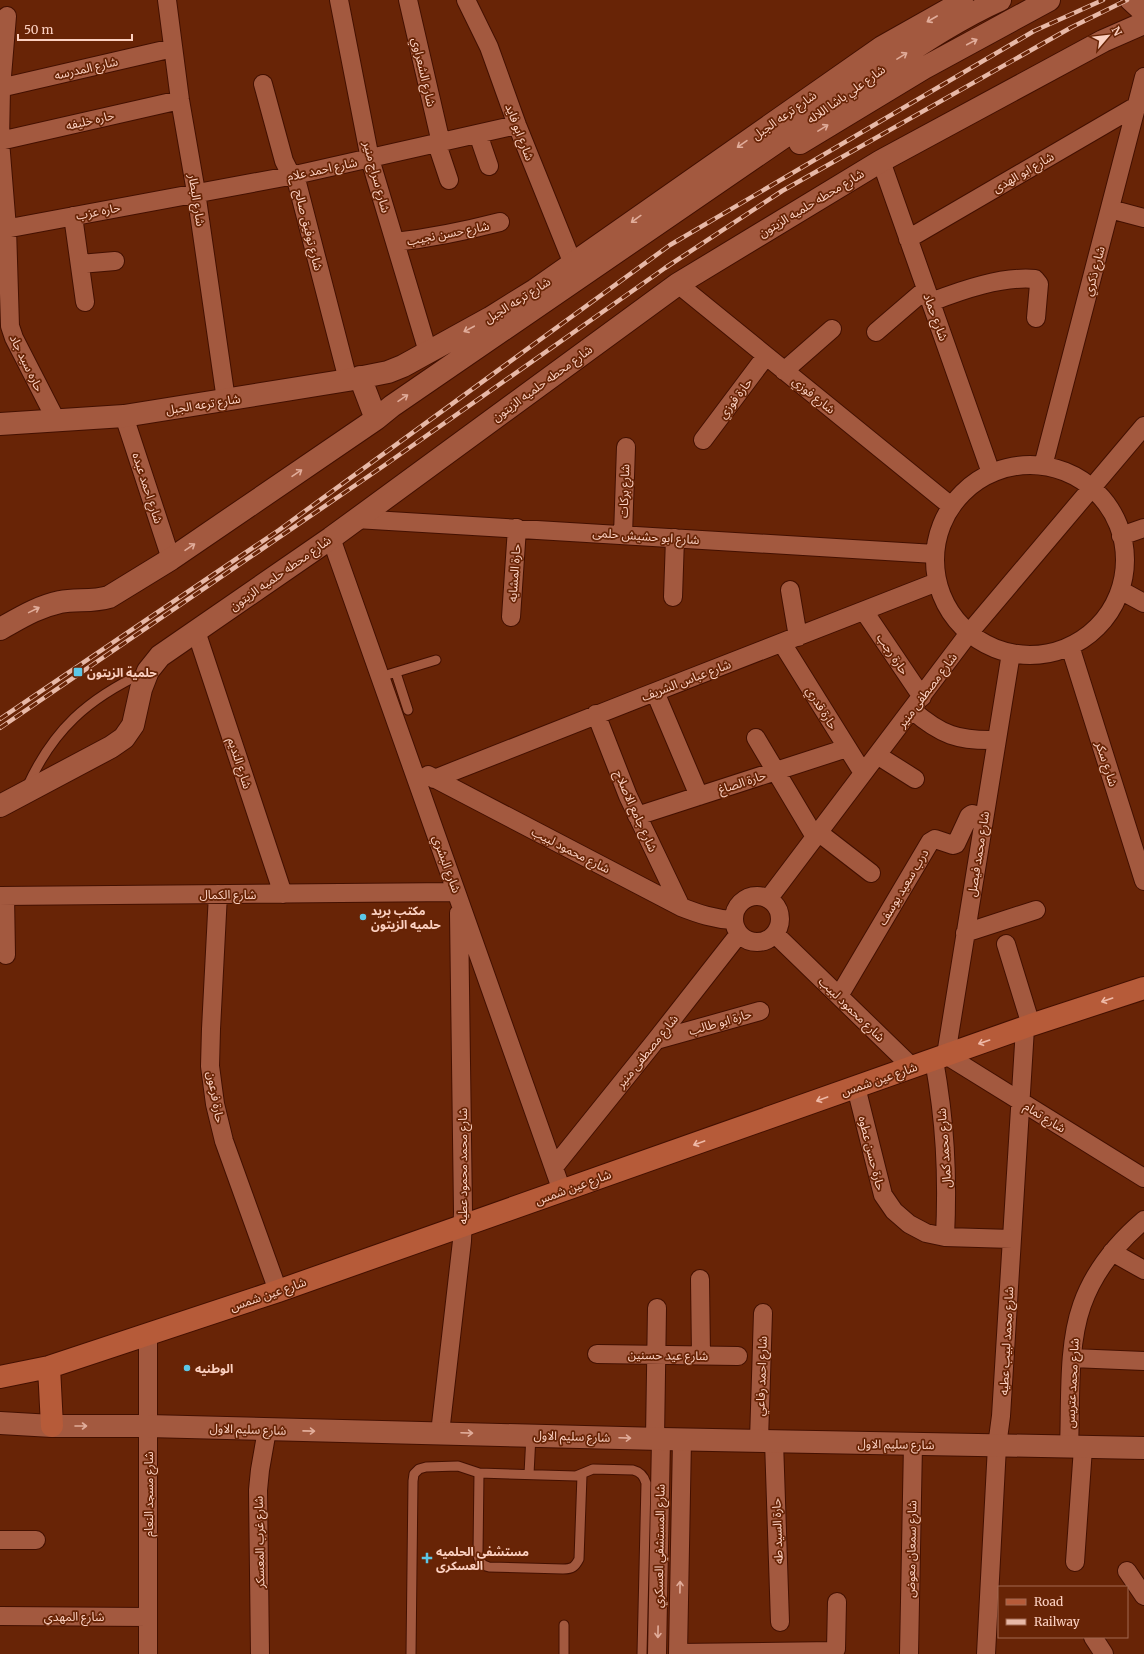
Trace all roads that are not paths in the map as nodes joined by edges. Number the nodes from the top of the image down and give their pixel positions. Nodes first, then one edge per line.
1 (167, 0) edge
2 (339, 0) edge
3 (408, 0) edge
4 (466, 0) edge
5 (966, 0) edge
6 (1000, 0) edge
7 (1049, 0) edge
8 (1131, 0) edge
9 (1144, 12) edge
10 (7, 16) dead end
11 (1144, 23) edge
12 (173, 48) junction
13 (1144, 77) edge
14 (263, 84) dead end
15 (1, 88) edge
16 (180, 100) junction
17 (1138, 105) junction
18 (516, 125) junction
19 (478, 134) junction
20 (0, 141) edge
21 (439, 144) junction
22 (370, 159) junction
23 (881, 161) junction
24 (489, 166) dead end
25 (295, 176) junction
26 (449, 180) dead end
27 (196, 192) junction
28 (1110, 209) junction
29 (73, 216) junction
30 (1144, 218) edge
31 (500, 222) dead end
32 (3, 229) edge
33 (908, 239) junction
34 (395, 242) junction
35 (622, 249) junction
36 (115, 261) dead end
37 (80, 264) junction
38 (573, 264) junction
39 (678, 284) junction
40 (928, 296) junction
41 (85, 302) dead end
42 (1036, 318) dead end
43 (5, 328) edge
44 (832, 329) dead end
45 (876, 332) dead end
46 (428, 352) junction
47 (766, 356) junction
48 (784, 371) junction
49 (354, 379) junction
50 (226, 400) junction
51 (124, 416) junction
52 (376, 419) junction
53 (56, 420) junction
54 (0, 424) edge
55 (1144, 426) edge
56 (704, 440) dead end
57 (626, 446) dead end
58 (1043, 466) junction
59 (991, 473) junction
60 (1092, 488) junction
61 (951, 506) junction
62 (356, 519) junction
63 (517, 528) junction
64 (1144, 528) edge
65 (623, 535) junction
66 (1121, 536) junction
67 (331, 538) junction
68 (675, 538) junction
69 (935, 554) junction
70 (171, 559) junction
71 (937, 582) junction
72 (790, 590) dead end
73 (1120, 590) junction
74 (673, 597) dead end
75 (1144, 603) edge
76 (864, 611) junction
77 (511, 617) dead end
78 (0, 629) edge
79 (196, 631) junction
80 (969, 633) junction
81 (790, 640) junction
82 (1070, 646) junction
83 (1010, 653) junction
84 (436, 660) dead end
85 (148, 671) junction
86 (388, 675) junction
87 (655, 692) junction
88 (917, 704) junction
89 (408, 710) dead end
90 (596, 714) junction
91 (756, 738) dead end
92 (996, 740) junction
93 (847, 748) junction
94 (877, 755) junction
95 (413, 768) junction
96 (776, 771) junction
97 (863, 773) junction
98 (434, 779) junction
99 (915, 779) dead end
100 (24, 793) junction
101 (699, 796) junction
102 (0, 806) edge
103 (637, 816) junction
104 (984, 816) junction
105 (817, 834) junction
106 (870, 873) dead end
107 (1144, 881) edge
108 (218, 894) junction
109 (283, 894) junction
110 (457, 895) junction
111 (2, 896) edge
112 (769, 898) junction
113 (681, 907) junction
114 (1036, 910) dead end
115 (736, 927) junction
116 (966, 933) junction
117 (775, 934) junction
118 (1006, 944) dead end
119 (6, 955) dead end
120 (1144, 988) edge
121 (839, 996) junction
122 (760, 1011) dead end
123 (1028, 1027) junction
124 (656, 1040) junction
125 (940, 1057) junction
126 (913, 1068) junction
127 (856, 1087) junction
128 (1020, 1102) junction
129 (554, 1167) junction
130 (1144, 1178) edge
131 (562, 1191) junction
132 (1144, 1220) edge
133 (462, 1227) junction
134 (945, 1237) junction
135 (1012, 1239) junction
136 (1112, 1252) junction
137 (1144, 1270) edge
138 (700, 1279) dead end
139 (278, 1291) junction
140 (657, 1308) dead end
141 (763, 1313) dead end
142 (148, 1334) junction
143 (597, 1354) dead end
144 (656, 1354) junction
145 (701, 1355) junction
146 (738, 1356) dead end
147 (1072, 1358) junction
148 (1144, 1361) edge
149 (49, 1367) junction
150 (0, 1377) edge
151 (0, 1423) edge
152 (52, 1426) junction
153 (148, 1426) junction
154 (267, 1430) junction
155 (440, 1433) junction
156 (531, 1435) junction
157 (666, 1439) junction
158 (767, 1440) junction
159 (913, 1444) junction
160 (997, 1446) junction
161 (1076, 1447) junction
162 (1144, 1448) edge
163 (479, 1473) junction
164 (529, 1474) junction
165 (582, 1475) junction
166 (0, 1540) edge
167 (36, 1540) dead end
168 (1075, 1562) dead end
169 (1127, 1571) dead end
170 (1144, 1596) edge
171 (837, 1602) dead end
172 (0, 1616) edge
173 (148, 1617) junction
174 (780, 1622) dead end
175 (564, 1625) dead end
176 (1095, 1638) edge
177 (148, 1654) edge
178 (260, 1654) edge
179 (411, 1654) edge
180 (564, 1654) edge
181 (642, 1654) edge
182 (658, 1654) edge
183 (678, 1654) edge
184 (909, 1654) edge
185 (986, 1654) edge
186 (1104, 1654) edge

1 - 12 street, شارع البطار
2 - 22 street, شارع سراج منير
3 - 21 street, شارع الشعراوي
4 - 18 street, شارع ابو فايد
5 -> 38 street, شارع ترعه الجبل
35 -> 6 street, شارع علي باشا اللاله
35 -> 7 street
8 - 9 street
10 - 15 street, حاره سيد جاد
11 - 23 street, شارع محطه حلميه الزيتون
12 - 15 street, شارع المدرسه
12 - 16 street, شارع البطار
13 - 17 street, شارع ذكري
14 - 25 street, شارع توفيق صالح
15 - 20 street, حاره سيد جاد
16 - 20 street, حاره خليفه
16 - 27 street, شارع البطار
17 - 28 street, شارع ذكري
17 - 33 street, شارع ابو الهدى
18 - 19 street, شارع احمد علام
18 - 38 street, شارع ابو فايد
19 - 21 street, شارع احمد علام
19 - 24 street
20 - 32 street, حاره سيد جاد
21 - 22 street, شارع احمد علام
21 - 26 street, شارع الشعراوي
22 - 25 street, شارع احمد علام
22 - 34 street, شارع سراج منير
23 - 33 street, شارع حماد
23 - 39 street, شارع محطه حلميه الزيتون
25 - 27 street, شارع احمد علام
25 - 49 street, شارع توفيق صالح
27 - 29 street, حاره عزب
27 - 50 street, شارع البطار
28 - 30 street
28 - 58 street, شارع ذكري
29 - 32 street, حاره عزب
29 - 37 street
31 - 34 street, شارع حسن نجيب
32 - 43 street, حاره سيد جاد
33 - 40 street, شارع حماد
34 - 46 street, شارع سراج منير
52 -> 35 street
36 - 37 street
37 - 41 street
38 -> 46 street, شارع ترعه الجبل
39 - 47 street, شارع فوزي
39 - 62 street, شارع محطه حلميه الزيتون
40 - 42 street
40 - 45 street
40 - 59 street, شارع حماد
43 - 53 street, حاره سيد جاد
44 - 48 street
46 - 49 street, شارع ترعه الجبل
47 - 48 street, شارع فوزي
47 - 56 street, حارة فوزي
48 - 61 street, شارع فوزي
49 - 50 street, شارع ترعه الجبل
49 - 52 street
50 - 51 street, شارع ترعه الجبل
51 - 53 street, شارع ترعه الجبل
51 - 70 street, شارع احمد عبده
70 -> 52 street
53 - 54 street, شارع ترعه الجبل
55 - 60 street, شارع مصطفى منير
57 - 65 street, شارع بركات
58 - 59 street
58 - 60 street
59 - 61 street
60 - 66 street
60 - 80 street, شارع مصطفى منير
61 - 69 street
62 - 63 street, شارع ابو حشيش حلمى
62 - 67 street, شارع محطه حلميه الزيتون
63 - 65 street, شارع ابو حشيش حلمى
63 - 77 street, حارة المشايه
64 - 66 street
65 - 68 street, شارع ابو حشيش حلمى
66 - 73 street
67 - 79 street, شارع محطه حلميه الزيتون
67 - 86 street, شارع البشري
68 - 69 street, شارع ابو حشيش حلمى
68 - 74 street
69 - 71 street
78 -> 70 street
71 - 76 street, شارع عباس الشريف
71 - 80 street
72 - 81 street
73 - 75 street
73 - 82 street
76 - 81 street, شارع عباس الشريف
76 - 88 street, حارة رجب
79 - 85 street, شارع محطه حلميه الزيتون
79 - 109 street, شارع النديم
80 - 83 street
80 - 88 street, شارع مصطفى منير
81 - 87 street, شارع عباس الشريف
81 - 93 street, حارة قدري
82 - 83 street
82 - 107 street, شارع سكر
83 - 92 street, شارع محمد فيصل
84 - 86 lane
85 - 100 lane
85 - 100 street, شارع محطه حلميه الزيتون
86 - 89 lane
86 - 95 street, شارع البشري
87 - 90 street, شارع عباس الشريف
87 - 101 street
88 - 92 street, حارة رجب
88 - 94 street, شارع مصطفى منير
90 - 98 street, شارع عباس الشريف
90 - 103 street, شارع جامع الاصلاح
91 - 96 street
92 - 104 street, شارع محمد فيصل
93 - 96 street, حارة الصاغ
93 - 97 street, حارة قدري
94 - 97 street, شارع مصطفى منير
94 - 99 street
95 - 98 street, شارع محمود لبيب
95 - 110 street, شارع البشري
96 - 101 street, حارة الصاغ
96 - 105 street
97 - 105 street, شارع مصطفى منير
98 - 113 street, شارع محمود لبيب
100 - 102 street, شارع محطه حلميه الزيتون
101 - 103 street, حارة الصاغ
103 - 113 street, شارع جامع الاصلاح
104 - 116 street, شارع محمد فيصل
104 - 121 street, درب سعيد يوسف
105 - 106 street
105 - 112 street, شارع مصطفى منير
108 - 109 street, شارع الكمال
108 - 111 street, شارع الكمال
108 - 139 street, حارة فرعون
109 - 110 street, شارع الكمال
110 - 129 street, شارع البشري
110 - 133 street, شارع محمد محمود عطيه
111 - 119 street
112 - 115 street
112 - 117 street
113 - 115 street, شارع محمود لبيب
114 - 116 street
115 - 117 street
115 - 124 street, شارع مصطفى منير
116 - 125 street, شارع محمد فيصل
117 - 121 street, شارع محمود لبيب
118 - 123 street
120 -> 123 main road, شارع عين شمس
121 - 126 street, شارع محمود لبيب
122 - 124 street, حارة ابو طالب
123 -> 125 main road, شارع عين شمس
123 - 128 street, شارع محمد لبيب عطيه
124 - 129 street, شارع مصطفى منير
125 - 126 main road, شارع عين شمس
125 - 128 street, شارع تمام
125 - 134 street, شارع محمد كمال
126 - 127 main road, شارع عين شمس
127 -> 131 main road, شارع عين شمس
127 - 134 street, حارة حسن عطوه
128 - 130 street, شارع تمام
128 - 135 street, شارع محمد لبيب عطيه
129 - 131 street, شارع البشري
131 - 133 main road, شارع عين شمس
132 - 136 street, شارع محمد عتريس
133 - 139 main road, شارع عين شمس
133 - 155 street, شارع محمد محمود عطيه
134 - 135 street, حارة حسن عطوه
135 - 160 street, شارع محمد لبيب عطيه
136 - 137 street
136 - 147 street, شارع محمد عتريس
138 - 145 street
139 - 142 main road, شارع عين شمس
140 - 144 street
141 - 158 street, شارع احمد رفاعي
142 - 149 main road, شارع عين شمس
142 - 153 street, شارع مسجد النعام
143 - 144 street, شارع عيد حسنين
144 - 145 street, شارع عيد حسنين
144 - 157 street
145 - 146 street, شارع عيد حسنين
147 - 148 street
147 - 161 street, شارع محمد عتريس
149 - 150 main road, شارع عين شمس
149 - 152 main road
151 - 152 street, شارع سليم الاول
152 -> 153 street, شارع سليم الاول
153 - 154 street, شارع سليم الاول
153 - 173 street, شارع مسجد النعام
154 -> 155 street, شارع سليم الاول
154 - 178 street, شارع غرب المعسكر
155 -> 156 street, شارع سليم الاول
156 -> 157 street, شارع سليم الاول
156 - 164 lane
157 - 158 street, شارع سليم الاول
157 -> 182 street, شارع المستشفي العسكري
183 -> 157 street, شارع المستشفي العسكري
158 - 159 street, شارع سليم الاول
158 - 174 street, حارة السيد طه
159 - 160 street, شارع سليم الاول
159 - 184 street, شارع سمعان معوض
160 - 161 street, شارع سليم الاول
160 - 185 street, شارع محمد لبيب عطيه
161 - 162 street, شارع سليم الاول
161 - 168 street, شارع محمد عتريس
163 - 164 lane
163 - 165 lane
163 - 179 lane
164 - 165 lane
165 - 181 lane
166 - 167 street
169 - 170 street
171 - 183 street
172 - 173 street, شارع المهدي
173 - 177 street, شارع مسجد النعام
175 - 180 lane
176 - 186 street

